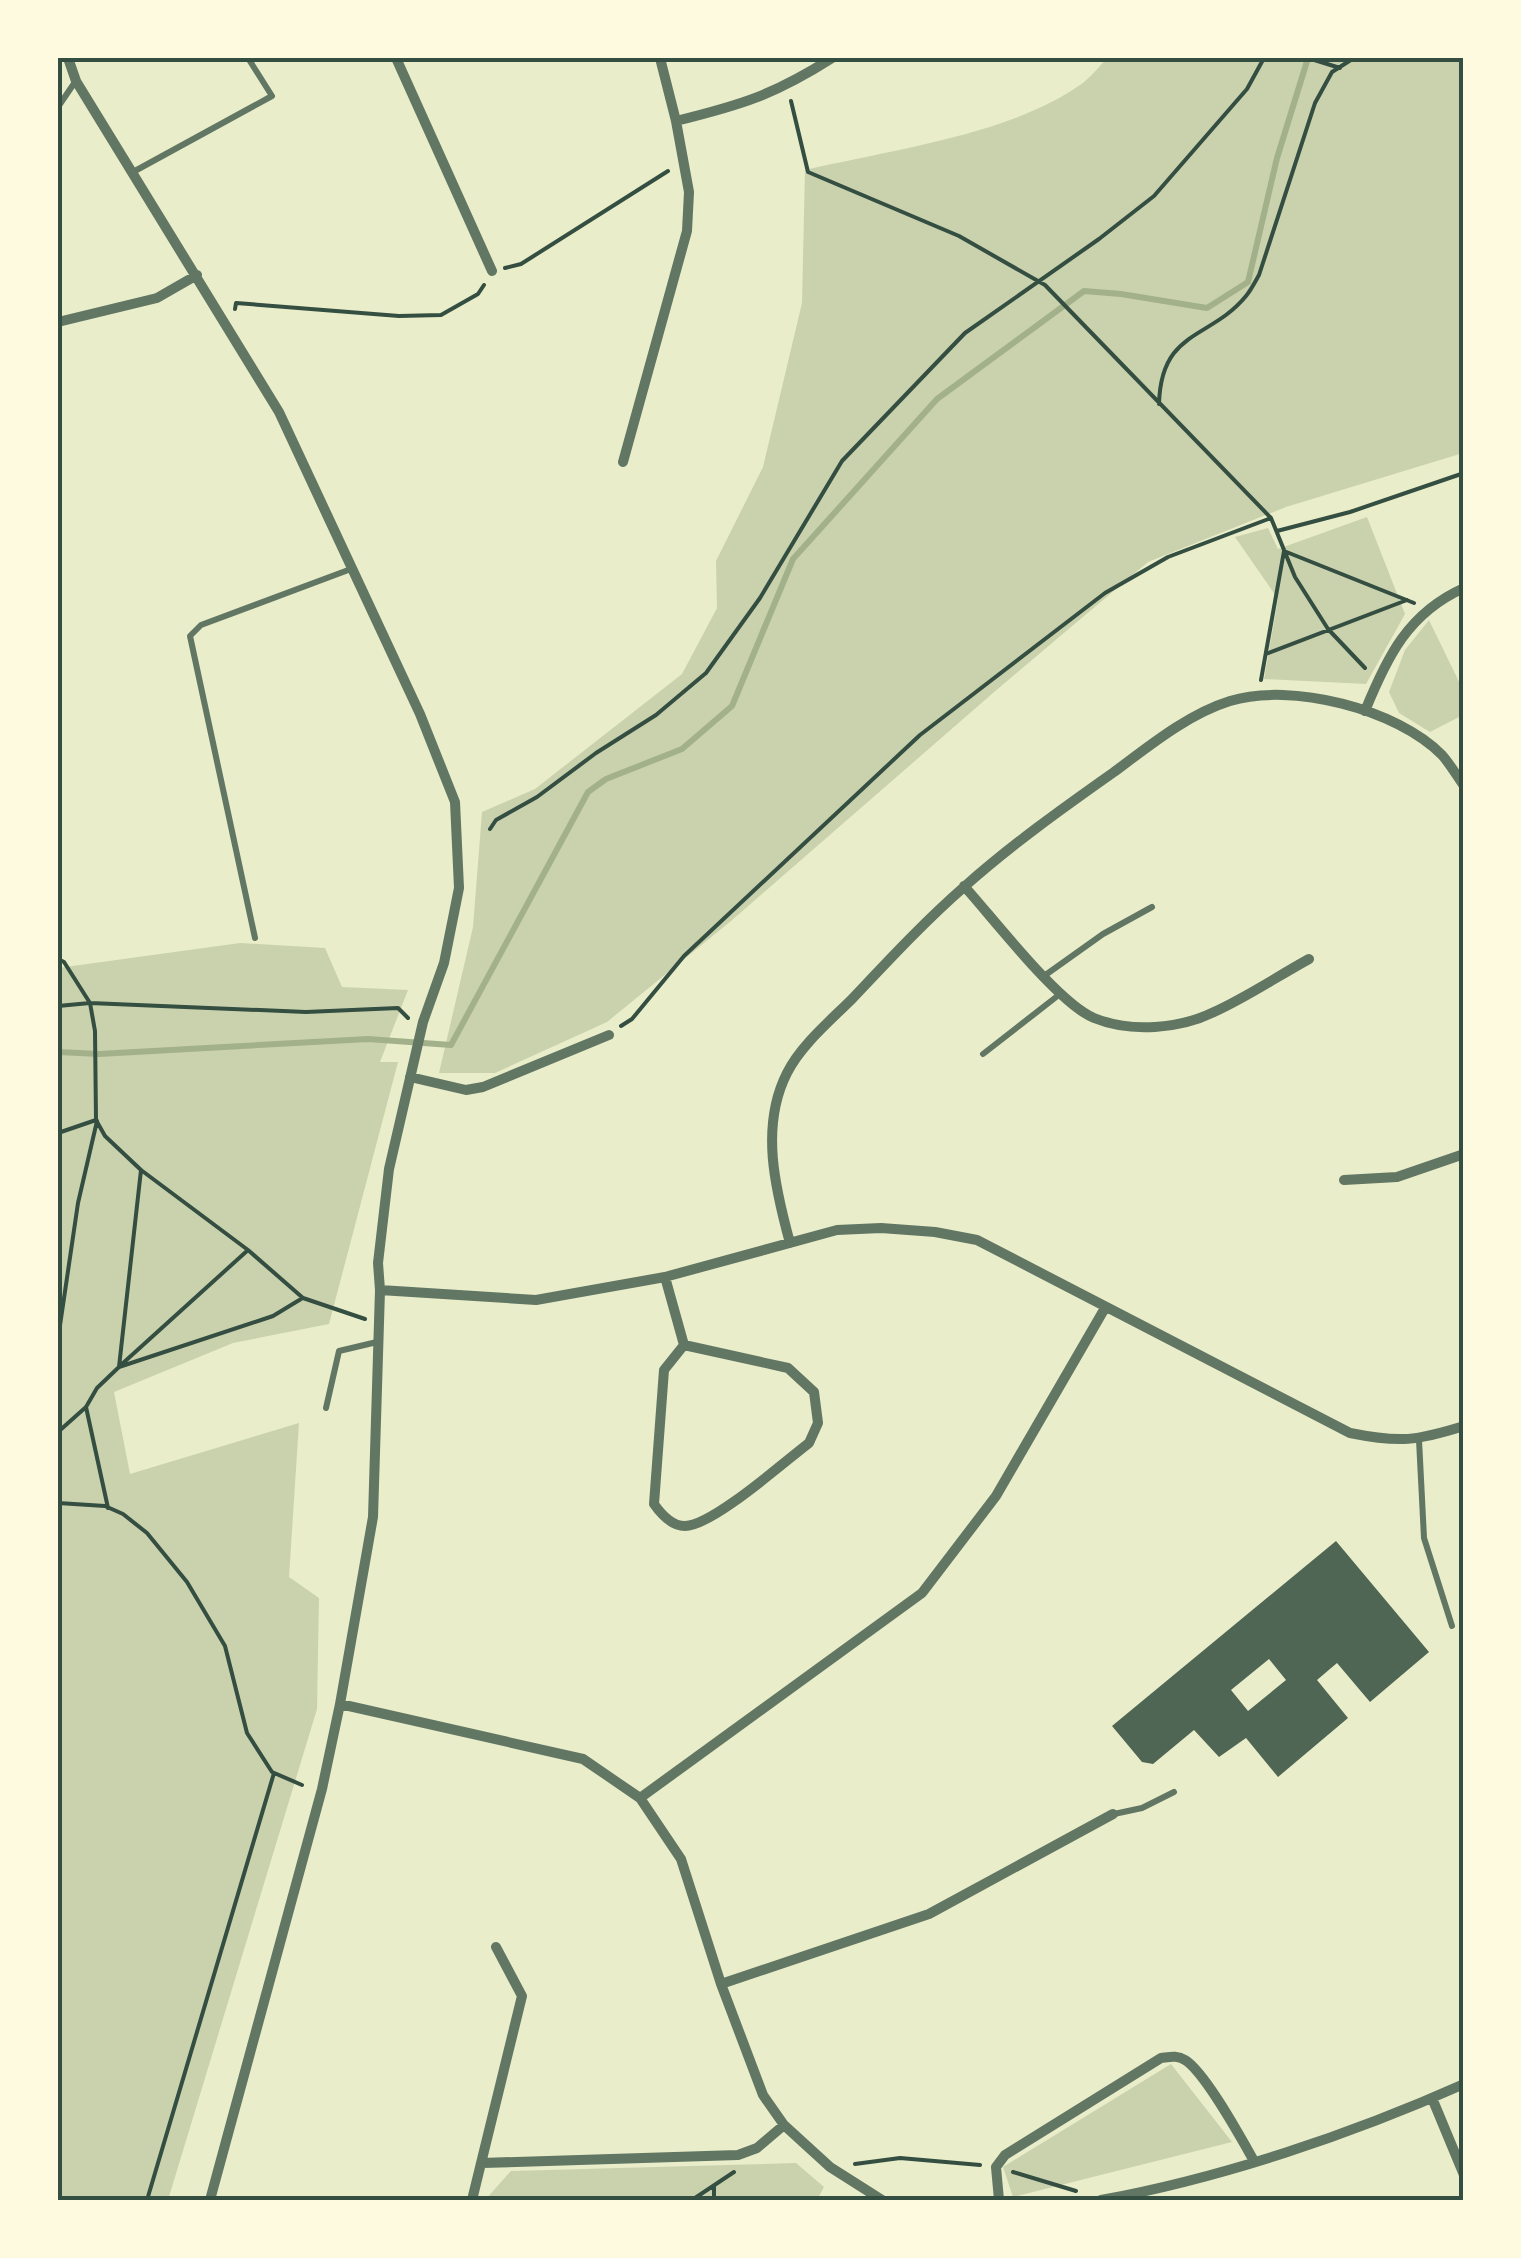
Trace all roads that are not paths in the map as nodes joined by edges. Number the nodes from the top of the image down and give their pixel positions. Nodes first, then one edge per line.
1 (68, 58) edge
2 (248, 58) edge
3 (396, 58) edge
4 (660, 58) edge
5 (832, 58) edge
6 (76, 81) junction
7 (58, 107) edge
8 (676, 121) junction
9 (133, 172) junction
10 (492, 271) road end
11 (197, 275) junction
12 (58, 322) edge
13 (623, 462) dead end
14 (352, 568) junction
15 (1464, 588) edge
16 (1365, 711) junction
17 (1464, 786) edge
18 (964, 886) junction
19 (1152, 907) dead end
20 (255, 938) dead end
21 (1309, 958) dead end
22 (1044, 976) junction
23 (1060, 994) junction
24 (609, 1035) road end
25 (983, 1054) dead end
26 (410, 1077) junction
27 (1464, 1154) edge
28 (1344, 1180) dead end
29 (790, 1242) junction
30 (665, 1277) junction
31 (380, 1290) junction
32 (1105, 1308) junction
33 (377, 1342) junction
34 (684, 1345) junction
35 (326, 1408) dead end
36 (1464, 1426) edge
37 (1419, 1440) junction
38 (1452, 1626) dead end
39 (340, 1704) junction
40 (1174, 1792) dead end
41 (640, 1798) junction
42 (1112, 1814) joint
43 (496, 1947) dead end
44 (721, 1984) junction
45 (1464, 2084) edge
46 (1432, 2098) junction
47 (784, 2125) junction
48 (1254, 2161) junction
49 (482, 2164) junction
50 (1464, 2175) edge
51 (1127, 2198) edge
52 (210, 2200) edge
53 (472, 2200) edge
54 (882, 2200) edge
55 (999, 2200) edge
56 (1102, 2200) edge

1 - 6 street
2 - 9 lane
3 - 10 street
4 - 8 street
5 - 8 street
6 - 7 lane
6 - 9 street
8 - 13 street
9 - 11 street
11 - 12 street
11 - 14 street
14 - 20 lane
14 - 26 street
15 - 16 street
16 - 17 street
16 - 18 street
18 - 22 street
18 - 29 street
19 - 22 lane
21 - 23 street
22 - 23 street
23 - 25 lane
24 - 26 street
26 - 31 street
27 - 28 street
29 - 30 street
29 - 32 street
30 - 31 street
30 - 34 street
31 - 33 street
32 - 37 street
32 - 41 street
33 - 35 lane
33 - 39 street
34 - 34 street
36 - 37 street
37 - 38 lane
39 - 41 street
39 - 52 street
40 - 42 lane
41 - 44 street
42 - 44 street
43 - 49 street
44 - 47 street
45 - 46 street
46 - 48 street
46 - 50 street
47 - 49 street
47 - 54 street
48 - 51 street
48 - 55 street
49 - 53 street
51 - 56 street

